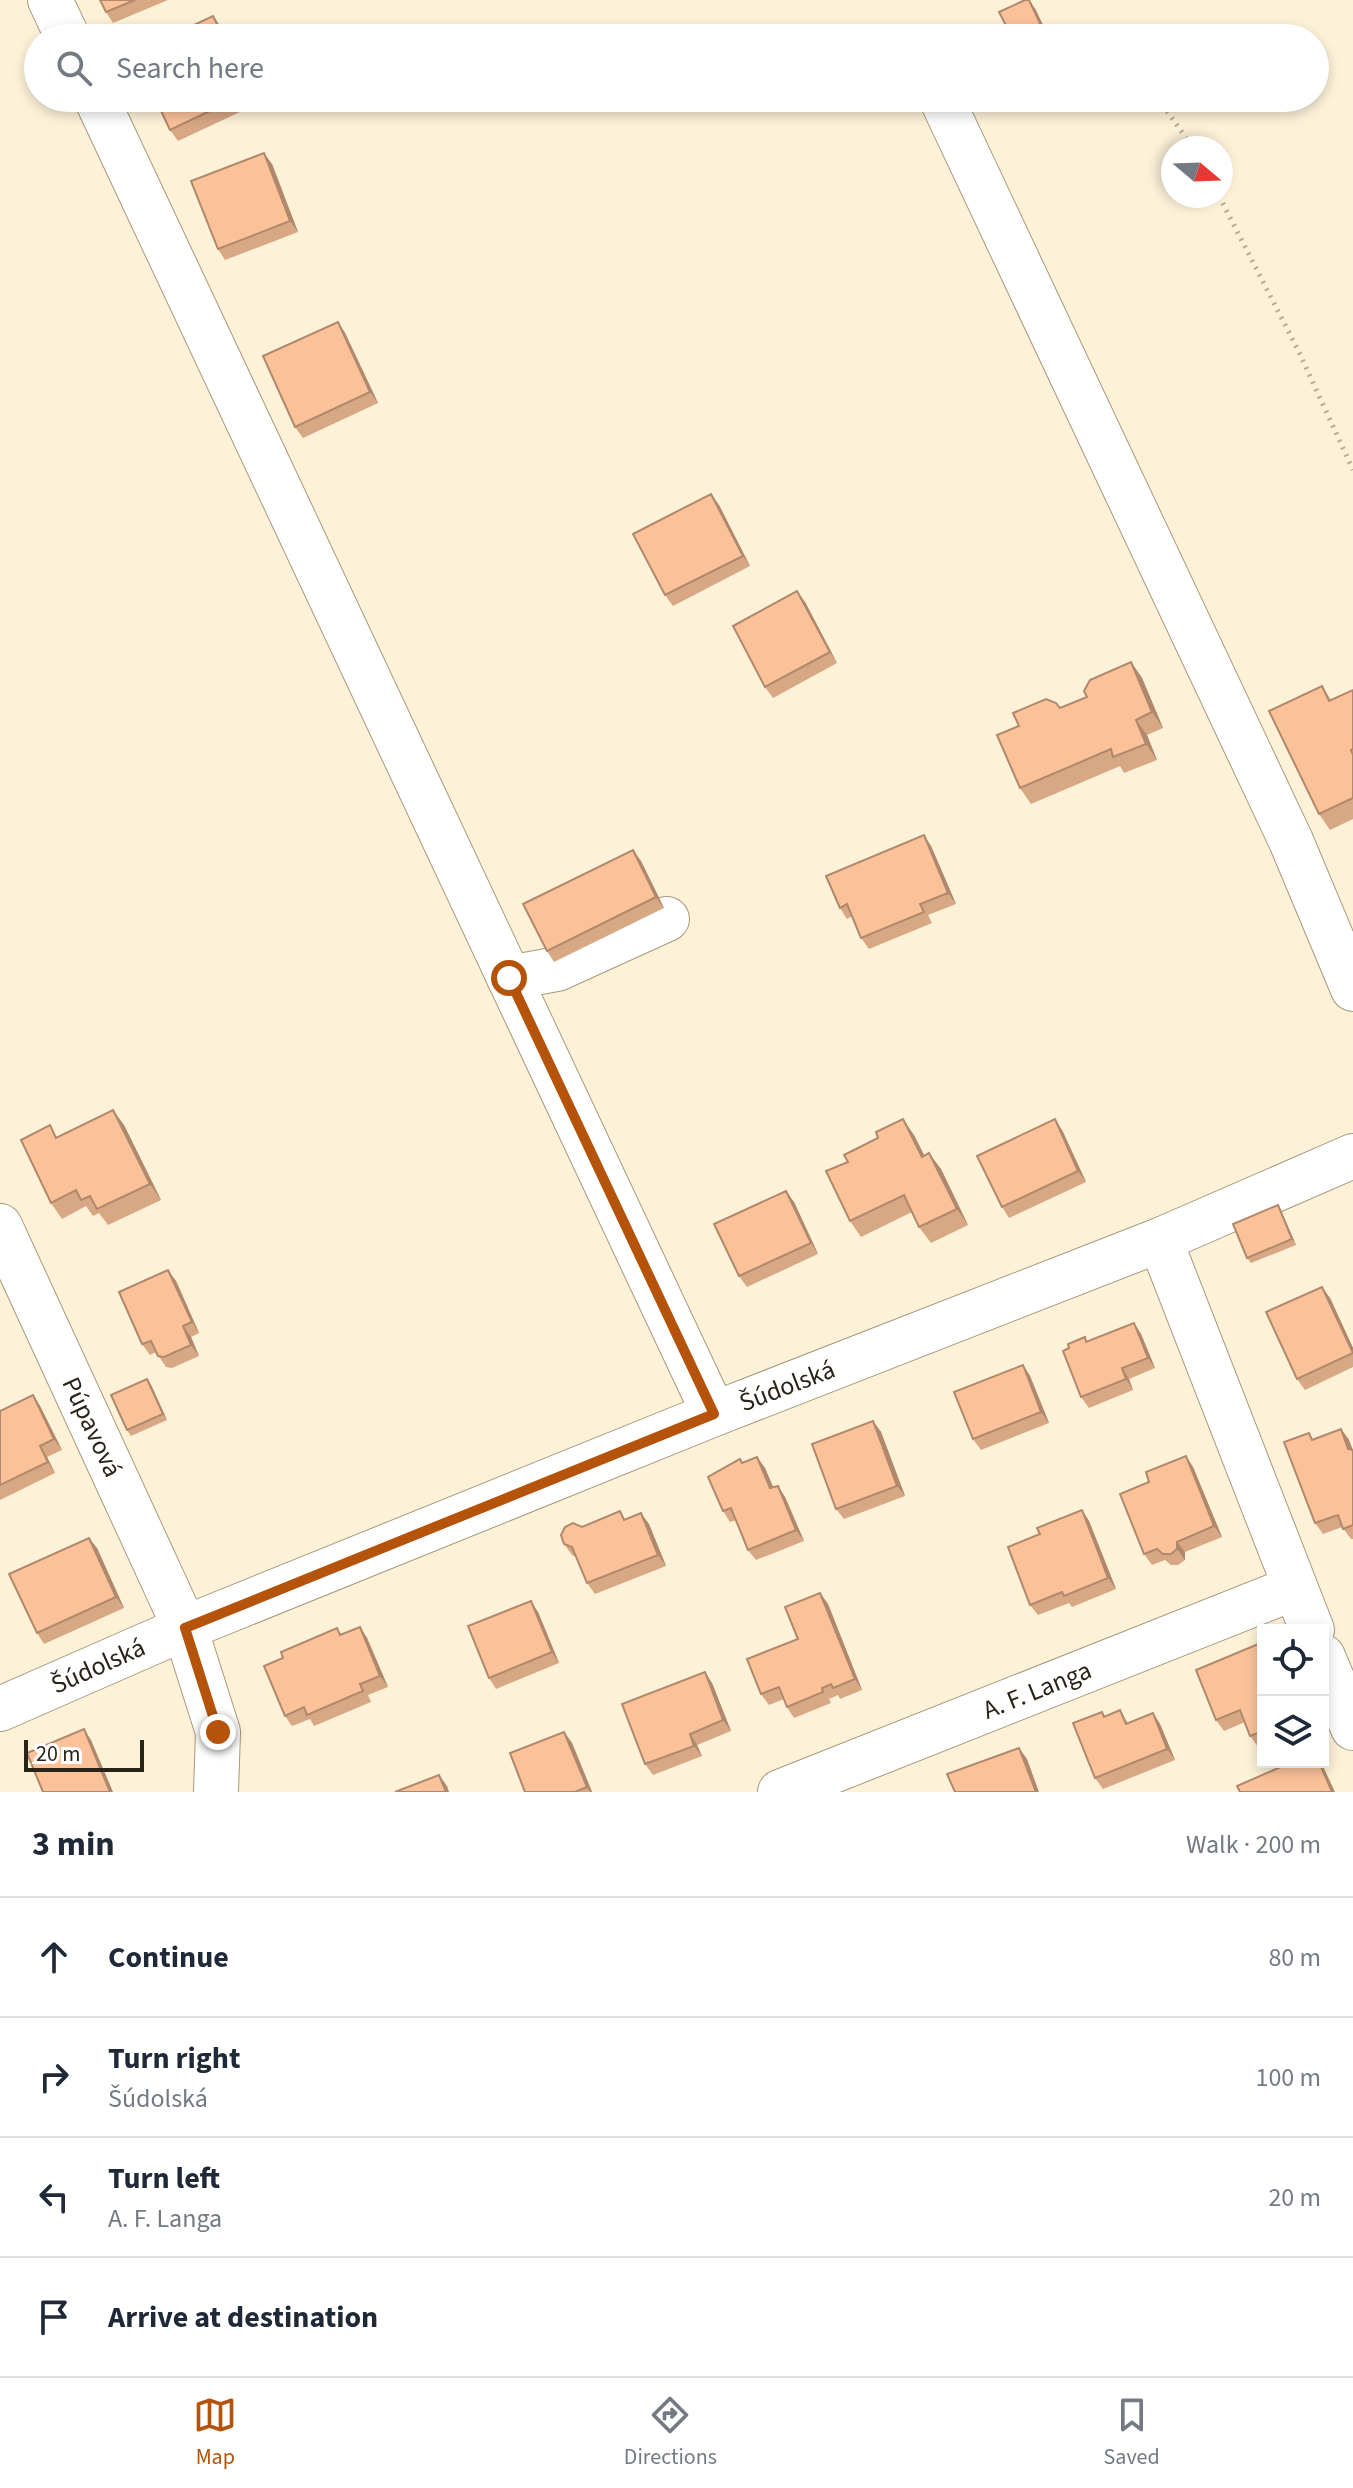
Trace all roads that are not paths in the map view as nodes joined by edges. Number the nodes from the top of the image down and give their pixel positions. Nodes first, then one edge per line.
1 (50, 0) edge
2 (61, 24) edge
3 (103, 112) edge
4 (948, 112) edge
5 (667, 919) dead end
6 (509, 978) junction
7 (1353, 989) edge
8 (1353, 1156) edge
9 (0, 1226) edge
10 (1160, 1240) junction
11 (714, 1414) junction
12 (1294, 1588) junction
13 (1309, 1624) edge
14 (185, 1628) junction
15 (1329, 1671) edge
16 (0, 1709) edge
17 (1353, 1728) edge
18 (216, 1792) edge
19 (780, 1792) edge

1 - 2 street
3 - 6 street
4 - 7 street
5 - 6 street
6 - 11 street
8 - 10 street, Šúdolská
9 - 14 street, Púpavová
10 - 11 street, Šúdolská
10 - 12 street
11 - 14 street, Šúdolská
12 - 13 street
12 - 19 street, A. F. Langa
14 - 16 street, Šúdolská
14 - 18 street
15 - 17 street

